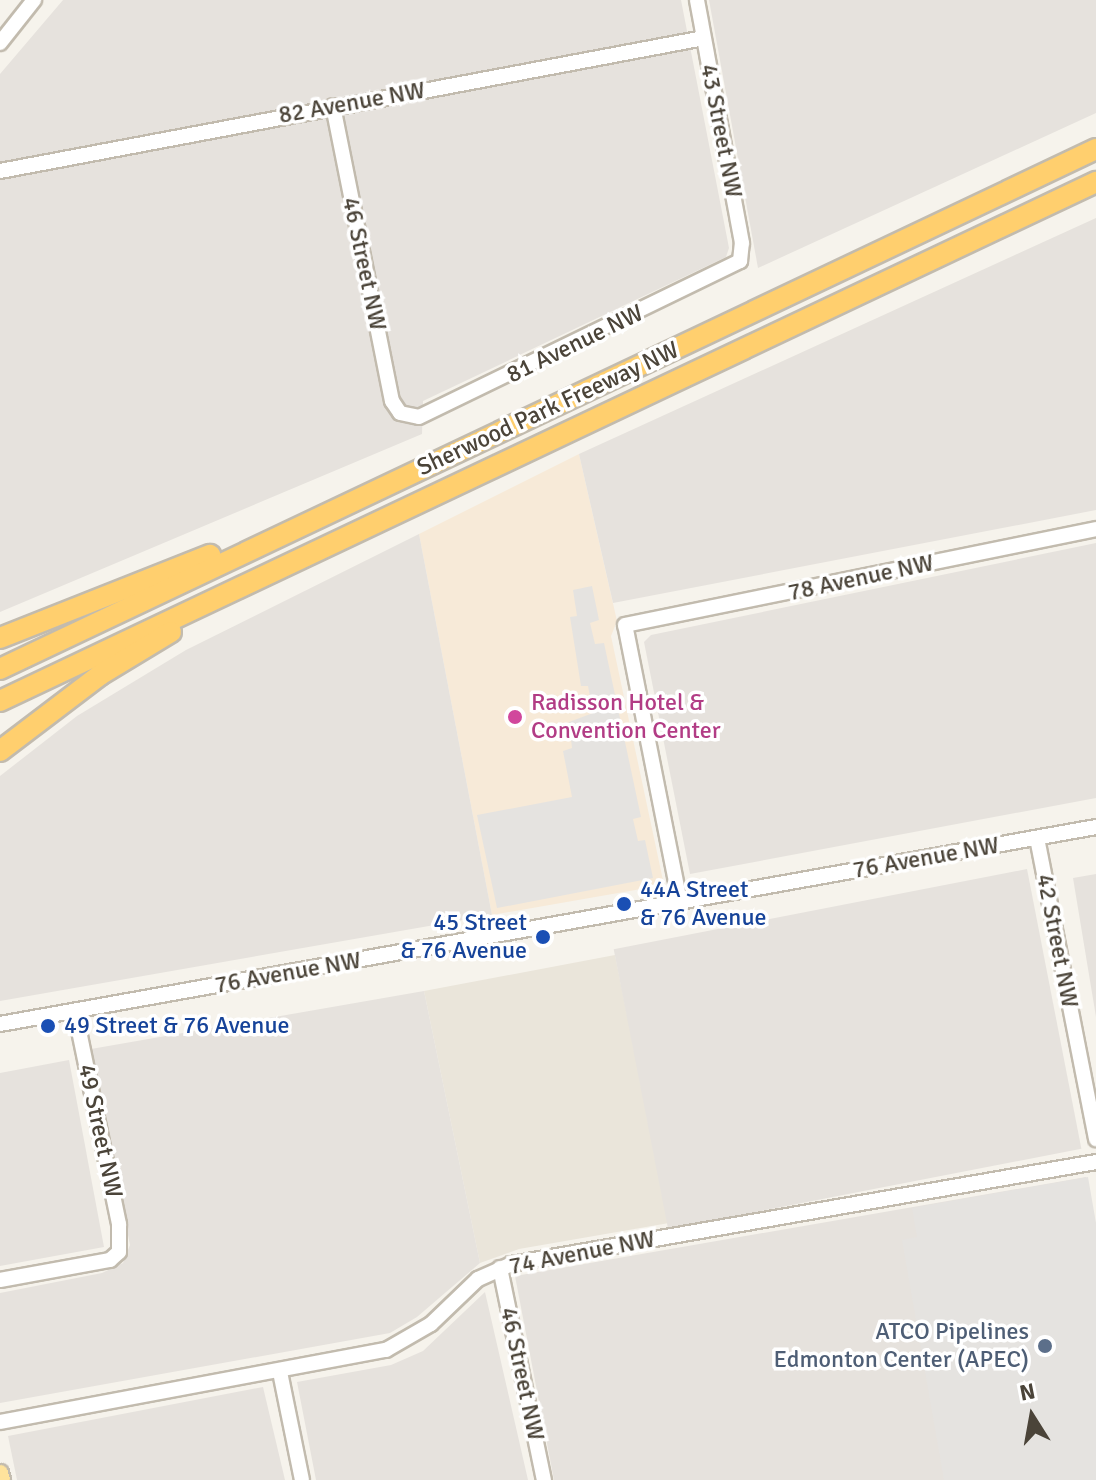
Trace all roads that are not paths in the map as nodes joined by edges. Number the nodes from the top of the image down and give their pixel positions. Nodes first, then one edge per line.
1 (34, 0) edge
2 (697, 0) edge
3 (704, 38) junction
4 (0, 43) edge
5 (333, 106) junction
6 (1096, 149) edge
7 (0, 171) edge
8 (1096, 182) edge
9 (740, 261) joint
10 (406, 416) joint
11 (1096, 529) edge
12 (290, 531) junction
13 (225, 594) junction
14 (0, 638) edge
15 (0, 669) edge
16 (0, 701) edge
17 (0, 751) edge
18 (1096, 827) edge
19 (1037, 838) junction
20 (680, 902) junction
21 (75, 1011) junction
22 (0, 1024) edge
23 (1096, 1139) edge
24 (1096, 1162) edge
25 (500, 1268) junction
26 (0, 1280) edge
27 (280, 1372) junction
28 (0, 1422) edge
29 (0, 1473) edge
30 (2, 1480) edge
31 (302, 1480) edge
32 (544, 1480) edge

1 - 4 street
2 - 3 street, 43 Street NW
3 - 5 street, 82 Avenue NW
3 - 9 street, 43 Street NW
5 - 7 street, 82 Avenue NW
5 - 10 street, 46 Street NW
6 - 12 highway, Sherwood Park Freeway NW
8 - 13 highway, Sherwood Park Freeway NW
9 - 10 street, 81 Avenue NW
11 - 20 street, 78 Avenue NW
12 - 14 highway
12 - 15 highway, Sherwood Park Freeway NW
13 - 16 highway, Sherwood Park Freeway NW
13 - 17 highway
18 - 19 street, 76 Avenue NW
19 - 20 street, 76 Avenue NW
19 - 23 street, 42 Street NW
20 - 21 street, 76 Avenue NW
21 - 22 street, 76 Avenue NW
21 - 26 street, 49 Street NW
24 - 25 street, 74 Avenue NW
25 - 27 street, 74 Avenue NW
25 - 32 street, 46 Street NW
27 - 28 street, 74 Avenue NW
27 - 31 street
29 - 30 main road

